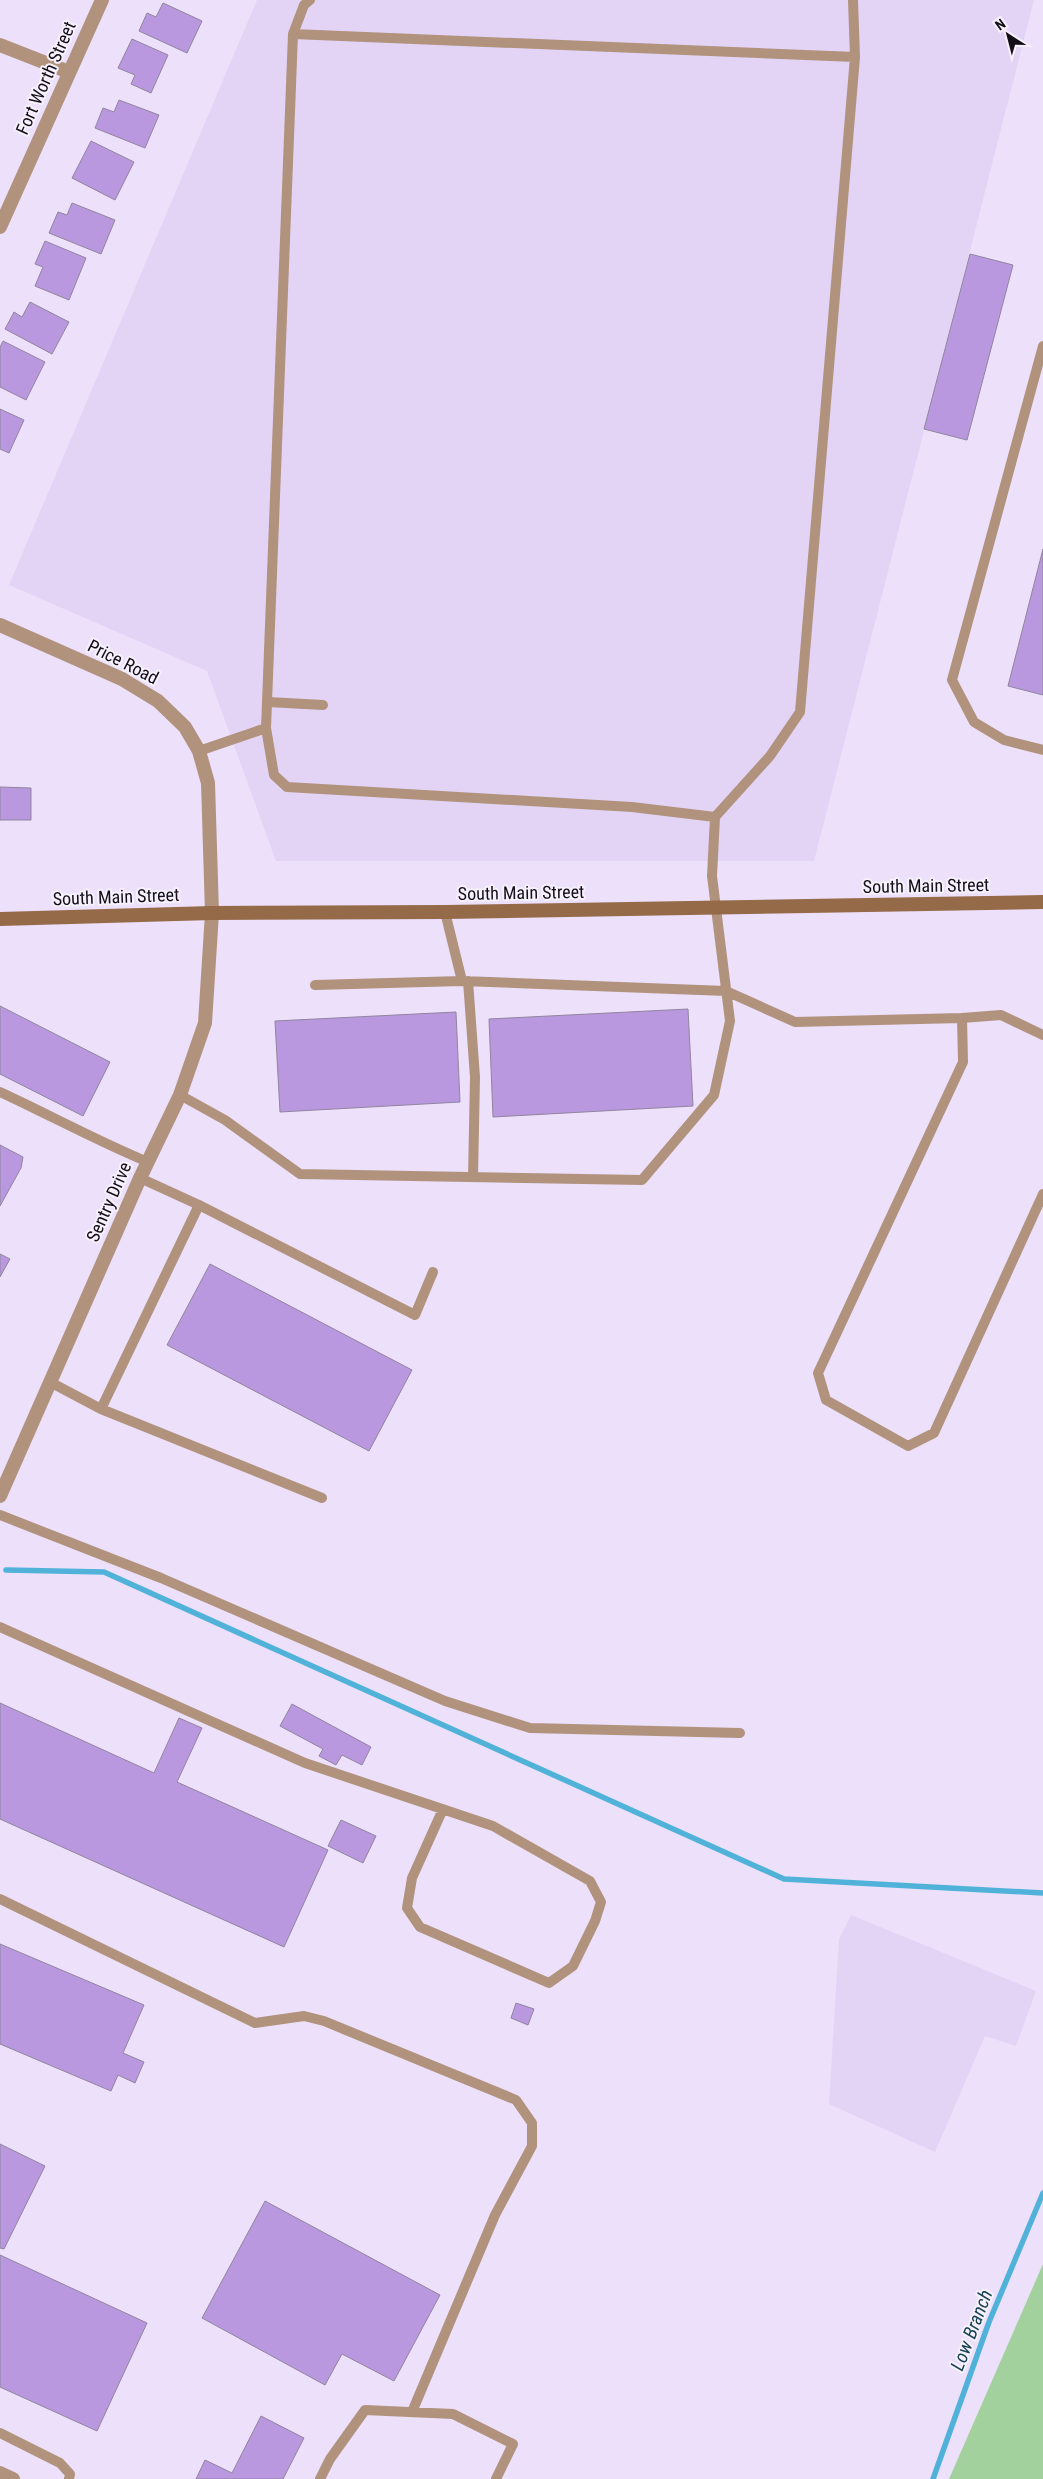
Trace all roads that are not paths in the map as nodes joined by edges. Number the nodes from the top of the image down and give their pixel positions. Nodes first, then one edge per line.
1 (102, 0) edge
2 (310, 0) edge
3 (853, 0) edge
4 (293, 34) junction
5 (0, 45) edge
6 (855, 57) junction
7 (69, 72) junction
8 (0, 227) edge
9 (1043, 346) edge
10 (0, 625) edge
11 (268, 702) junction
12 (323, 705) dead end
13 (266, 728) junction
14 (1043, 750) edge
15 (199, 751) junction
16 (715, 817) junction
17 (1043, 902) edge
18 (716, 909) junction
19 (444, 912) junction
20 (212, 913) junction
21 (0, 919) edge
22 (465, 981) junction
23 (315, 986) dead end
24 (726, 992) junction
25 (962, 1018) junction
26 (1043, 1035) edge
27 (0, 1092) edge
28 (180, 1095) junction
29 (148, 1162) junction
30 (473, 1177) junction
31 (140, 1178) junction
32 (1043, 1194) edge
33 (199, 1206) junction
34 (433, 1272) dead end
35 (50, 1382) junction
36 (101, 1409) junction
37 (0, 1496) edge
38 (322, 1498) dead end
39 (0, 1515) edge
40 (0, 1627) edge
41 (740, 1733) dead end
42 (443, 1809) junction
43 (0, 1898) edge
44 (412, 2412) junction
45 (0, 2433) edge
46 (0, 2474) edge
47 (13, 2479) edge
48 (69, 2479) edge
49 (320, 2479) edge
50 (496, 2479) edge

1 - 7 street, Fort Worth Street
2 - 4 lane
3 - 6 lane
4 - 6 lane
4 - 11 lane
5 - 7 street
6 - 16 lane
7 - 8 street, Fort Worth Street
9 - 14 lane
10 - 15 street, Price Road
11 - 12 lane
11 - 13 lane
13 - 15 lane
13 - 16 lane
15 - 20 street, Price Road
16 - 18 lane
17 - 18 main road, South Main Street
18 - 19 main road, South Main Street
18 - 24 lane
19 - 20 main road, South Main Street
19 - 22 lane
20 - 21 main road, South Main Street
20 - 28 street, Sentry Drive
22 - 23 lane
22 - 24 lane
22 - 30 lane
24 - 25 lane
24 - 30 lane
25 - 26 lane
25 - 32 lane
27 - 29 lane
28 - 29 street, Sentry Drive
28 - 30 lane
29 - 31 street, Sentry Drive
31 - 33 lane
31 - 35 street, Sentry Drive
33 - 34 lane
33 - 36 lane
35 - 36 lane
35 - 37 street, Sentry Drive
36 - 38 lane
39 - 41 lane
40 - 42 lane
42 - 42 lane
43 - 44 lane
44 - 49 lane
44 - 50 lane
45 - 48 lane
46 - 47 street

